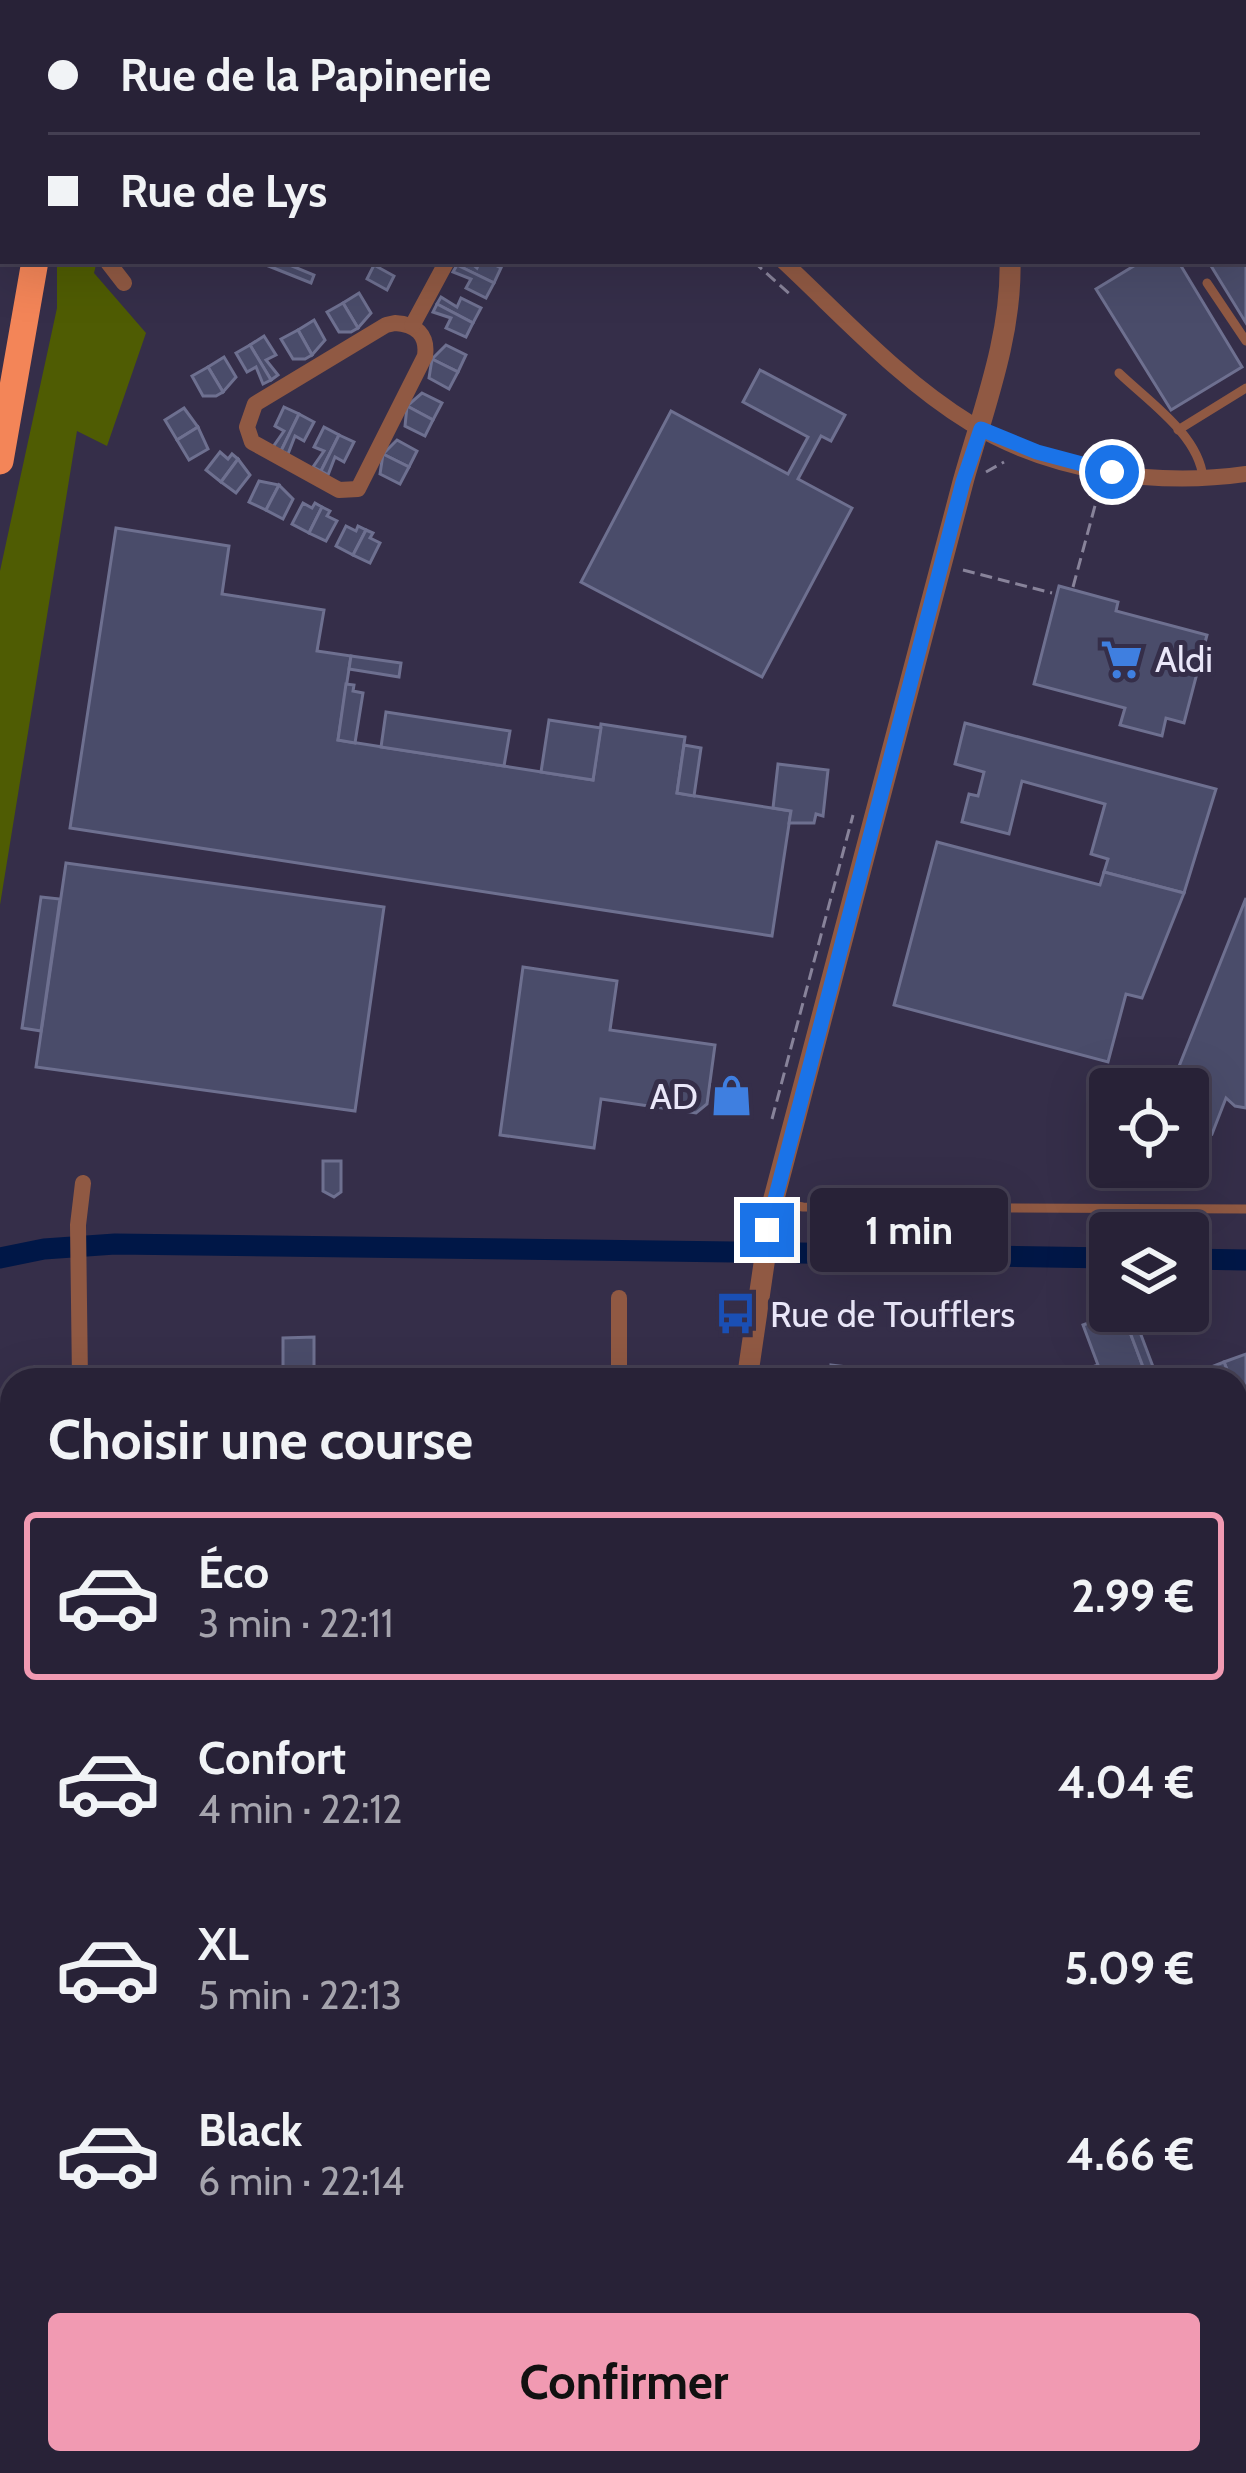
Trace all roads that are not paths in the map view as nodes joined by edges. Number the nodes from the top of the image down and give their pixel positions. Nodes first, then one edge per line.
1 (21, 264) edge
2 (34, 264) edge
3 (109, 264) edge
4 (445, 264) edge
5 (786, 264) edge
6 (1010, 264) edge
7 (124, 283) dead end
8 (1207, 284) dead end
9 (412, 326) junction
10 (1246, 341) edge
11 (1119, 373) dead end
12 (0, 387) edge
13 (1246, 388) edge
14 (981, 429) junction
15 (1178, 430) junction
16 (0, 461) edge
17 (1246, 474) edge
18 (1204, 478) junction
19 (83, 1183) dead end
20 (773, 1202) junction
21 (1246, 1209) edge
22 (619, 1298) dead end
23 (80, 1368) edge
24 (619, 1368) edge
25 (749, 1368) edge

1 - 12 highway
2 - 16 highway
3 - 7 street
4 - 9 street
5 - 14 street
6 - 14 street
8 - 10 lane
9 - 9 street
11 - 15 lane
13 - 15 lane
14 - 18 street
14 - 20 street
15 - 18 lane
17 - 18 street
19 - 23 street
20 - 21 lane
20 - 25 street
22 - 24 street

